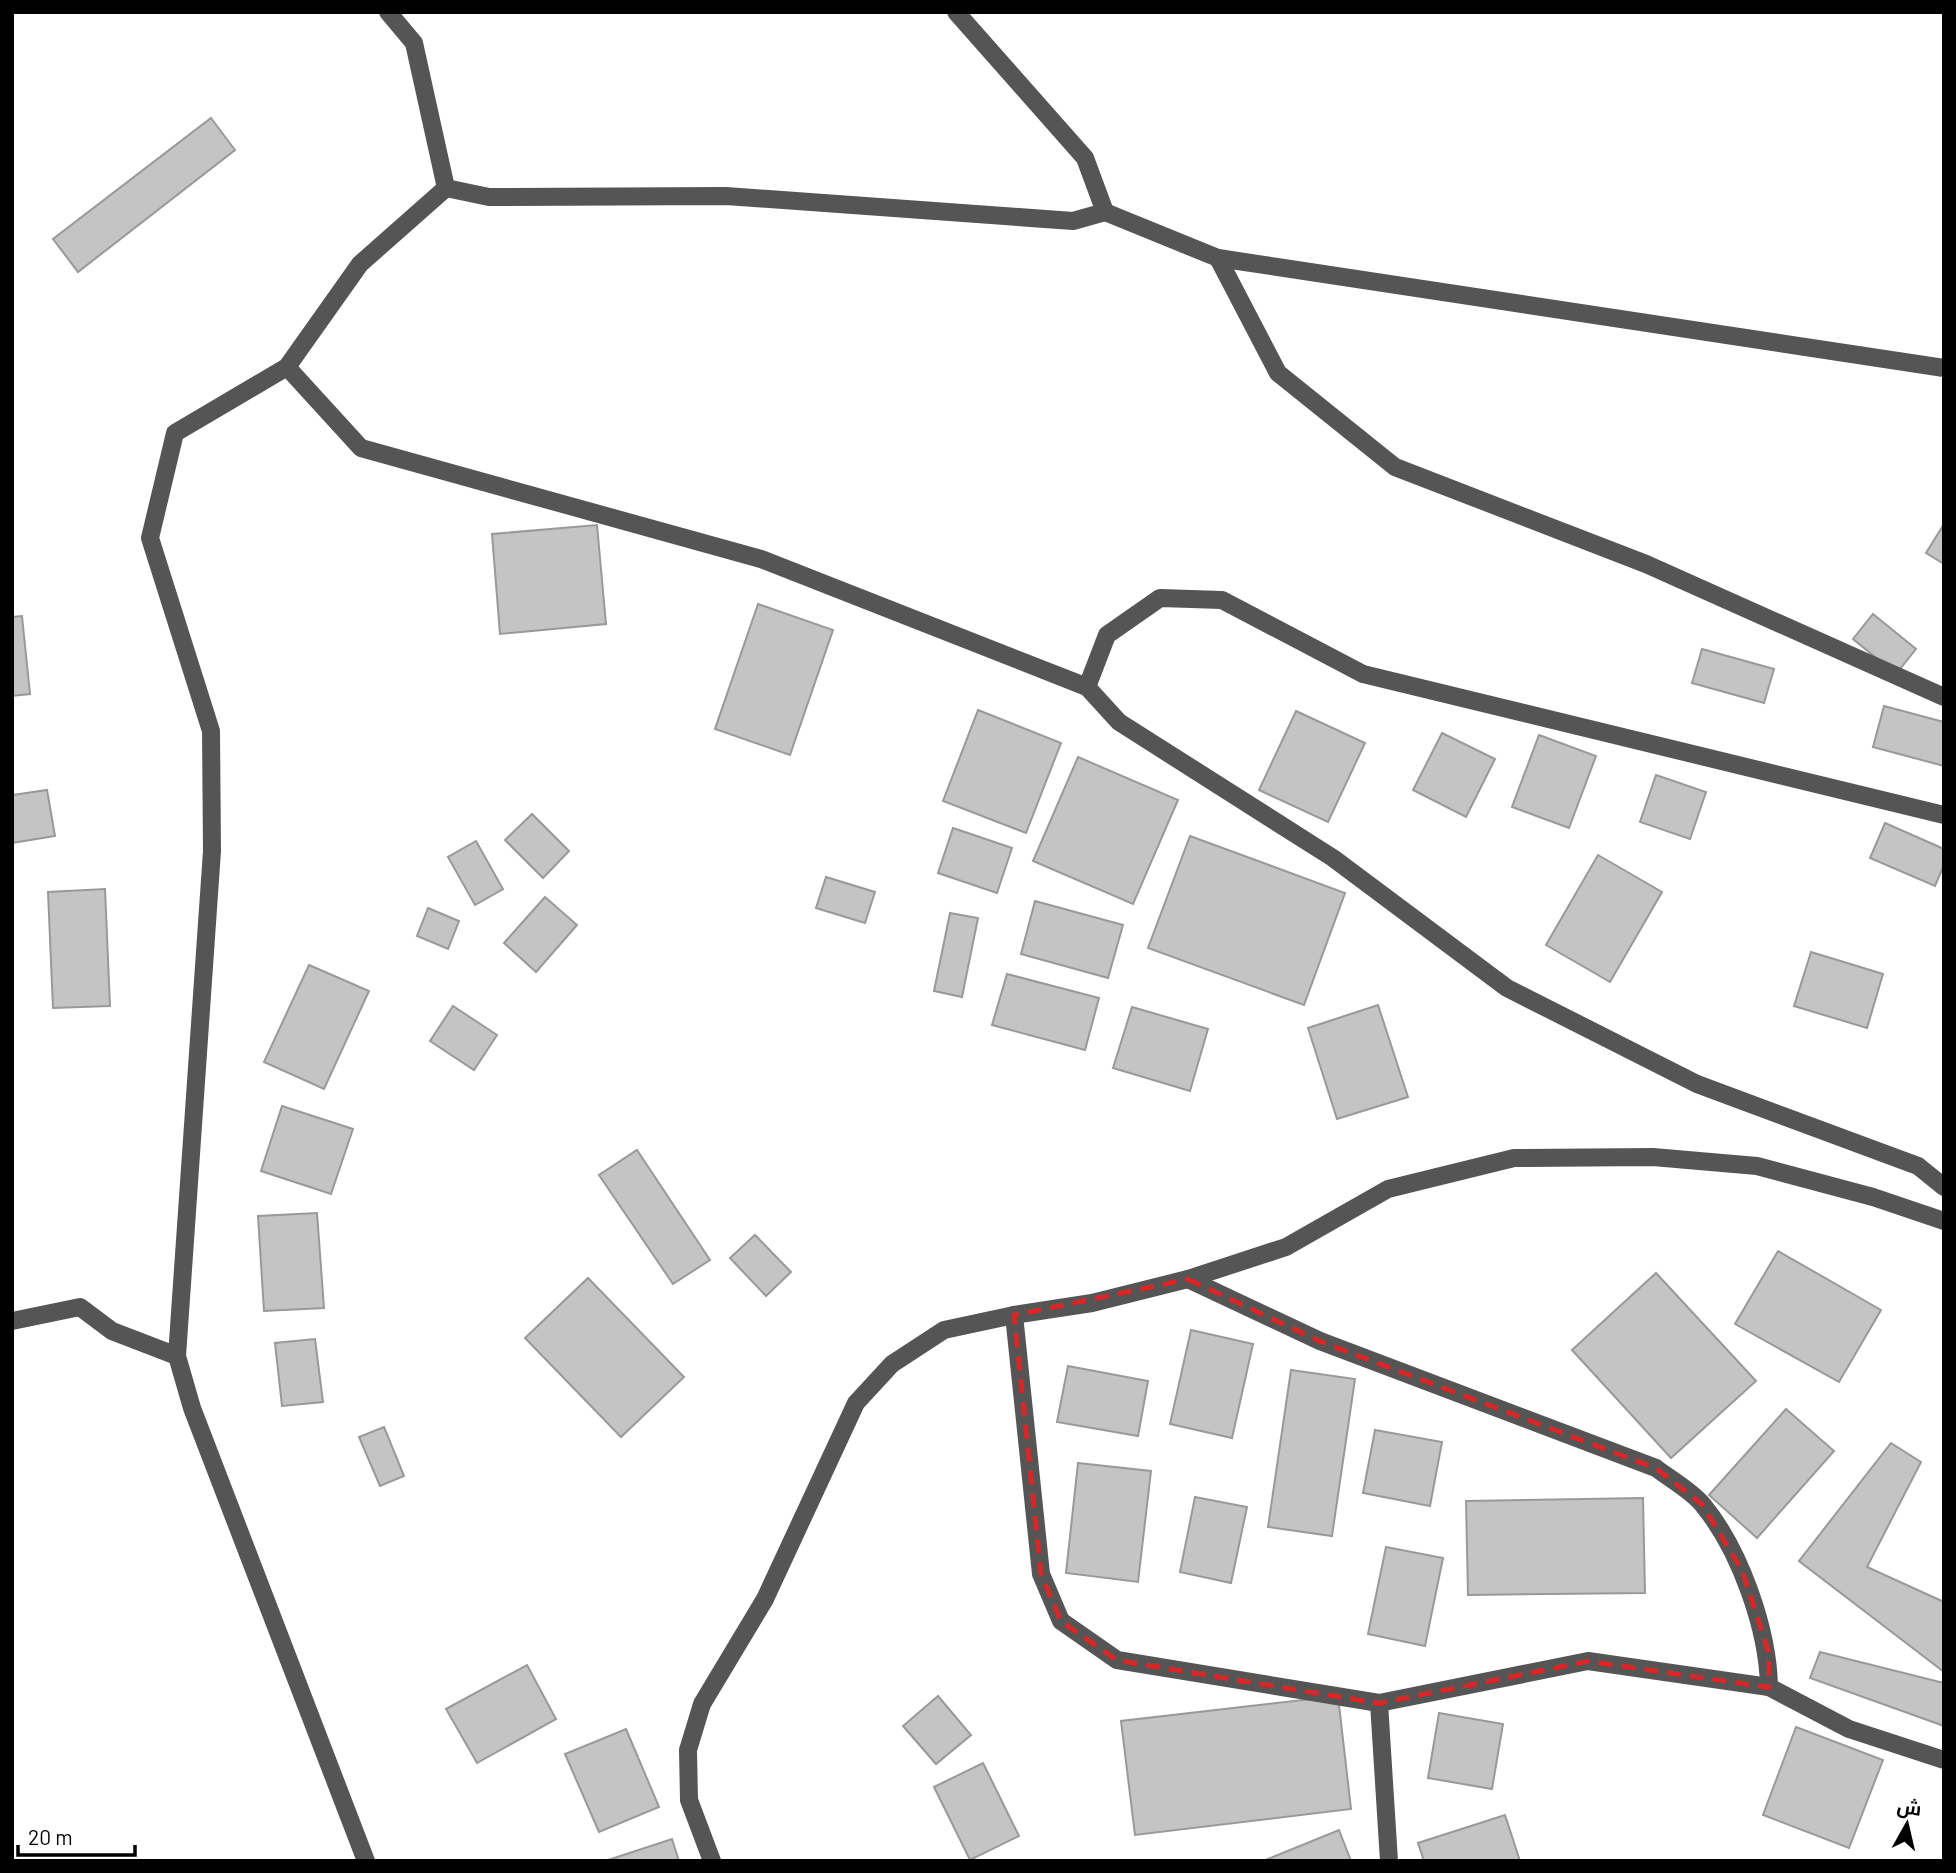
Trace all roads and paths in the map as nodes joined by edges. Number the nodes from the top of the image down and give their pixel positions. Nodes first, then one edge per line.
1 (388, 12) edge
2 (956, 12) edge
3 (446, 188) junction
4 (1105, 212) junction
5 (1218, 258) junction
6 (287, 366) junction
7 (1944, 368) edge
8 (1087, 687) junction
9 (1944, 697) edge
10 (1944, 815) edge
11 (1944, 1187) edge
12 (1944, 1221) edge
13 (1188, 1279) junction
14 (1014, 1315) junction
15 (12, 1321) edge
16 (177, 1356) junction
17 (1769, 1687) junction
18 (1379, 1703) junction
19 (1944, 1760) edge
20 (366, 1861) edge
21 (712, 1861) edge
22 (1389, 1861) edge

1 - 3 street
2 - 4 street
3 - 4 street
3 - 6 street
4 - 5 street
5 - 7 street
5 - 9 street
6 - 8 street
6 - 16 street
8 - 10 street
8 - 11 street
12 - 13 street
13 - 14 street
13 - 17 street
14 - 18 street
14 - 21 street
15 - 16 street
16 - 20 street
17 - 18 street
17 - 19 street
18 - 22 street

